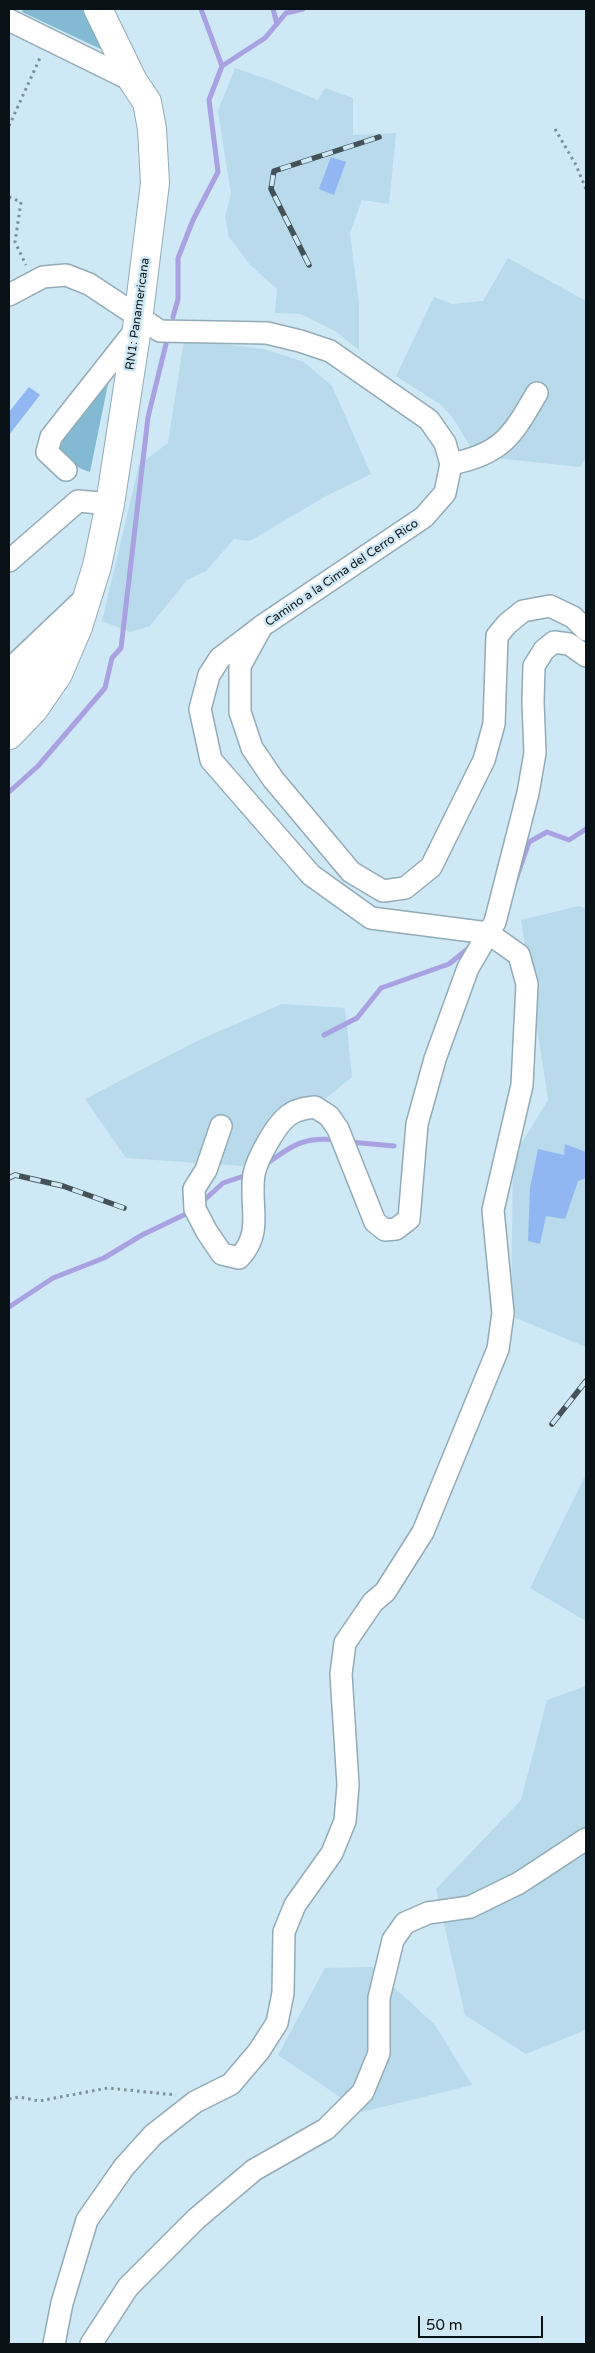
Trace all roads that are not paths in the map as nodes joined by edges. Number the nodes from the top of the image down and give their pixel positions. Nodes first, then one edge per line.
1 (11, 9) edge
2 (98, 9) edge
3 (9, 12) edge
4 (9, 20) edge
5 (133, 81) junction
6 (9, 295) edge
7 (137, 323) junction
8 (537, 393) dead end
9 (450, 464) junction
10 (66, 470) dead end
11 (110, 504) junction
12 (9, 560) edge
13 (88, 595) junction
14 (262, 626) junction
15 (78, 627) junction
16 (586, 630) edge
17 (586, 656) edge
18 (9, 670) edge
19 (9, 700) edge
20 (9, 734) edge
21 (488, 933) junction
22 (221, 1126) dead end
23 (586, 1839) edge
24 (54, 2344) edge
25 (91, 2344) edge

1 - 3 street
2 - 5 highway, RN1: Panamericana
4 - 5 street
5 - 7 highway, RN1: Panamericana
6 - 7 street, Camino a la Cima del Cerro Rico
7 - 9 street, Camino a la Cima del Cerro Rico
7 - 10 street
7 - 11 highway, RN1: Panamericana
8 - 9 street
9 - 14 street, Camino a la Cima del Cerro Rico
11 - 12 street
11 - 13 highway, RN1: Panamericana
13 - 15 highway, RN1: Panamericana
13 - 18 street
14 - 16 street, Camino a la Cima del Cerro Rico
14 - 21 street
15 - 19 highway, RN1: Panamericana
15 - 20 highway, RN1: Panamericana
17 - 21 street
21 - 22 street
21 - 24 street
23 - 25 street

